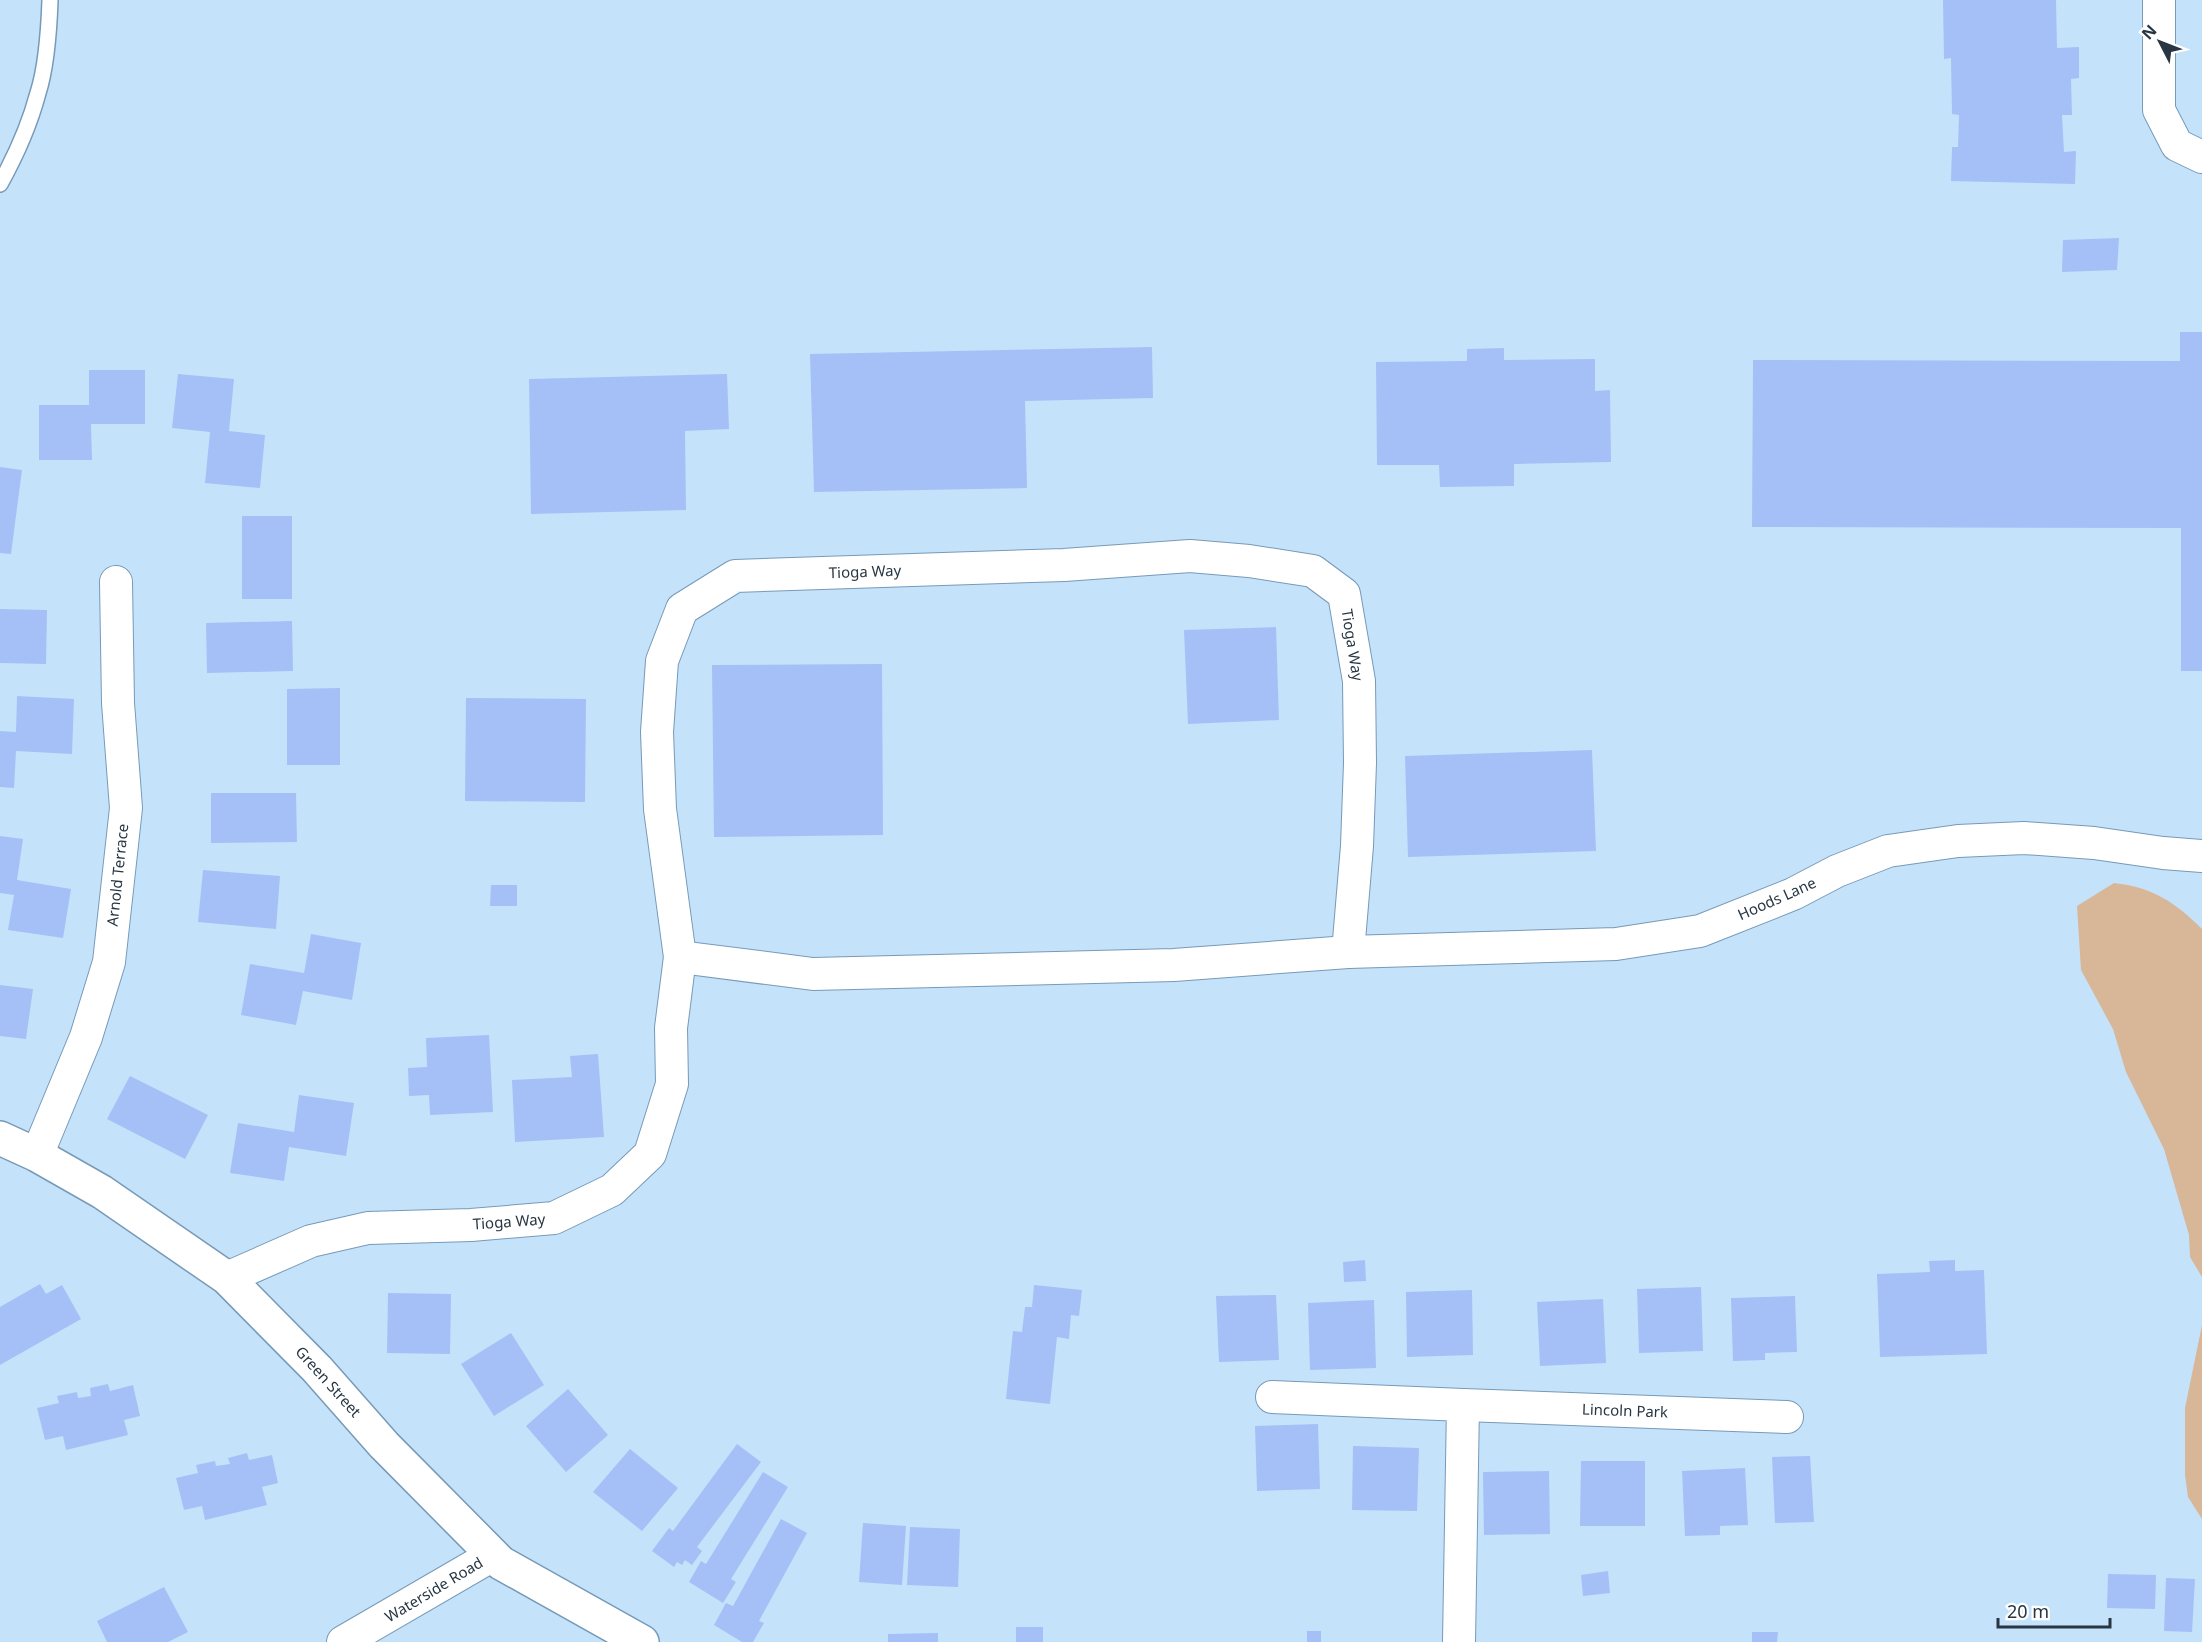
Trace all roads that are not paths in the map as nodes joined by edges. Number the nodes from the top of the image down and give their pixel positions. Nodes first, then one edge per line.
1 (51, 0) edge
2 (2158, 0) edge
3 (2202, 157) edge
4 (0, 184) edge
5 (116, 582) dead end
6 (2202, 856) edge
7 (1348, 952) junction
8 (680, 957) junction
9 (0, 1138) edge
10 (37, 1155) junction
11 (227, 1278) junction
12 (1272, 1397) dead end
13 (1463, 1405) junction
14 (1787, 1417) dead end
15 (493, 1555) junction
16 (343, 1642) edge
17 (642, 1642) edge
18 (1459, 1642) edge

1 - 4 lane
2 - 3 street
5 - 10 street, Arnold Terrace
6 - 7 street, Hoods Lane
7 - 8 street
7 - 8 street, Tioga Way
8 - 11 street, Tioga Way
9 - 10 street, Green Street
10 - 11 street, Green Street
11 - 15 street, Green Street
12 - 13 street, Lincoln Park
13 - 14 street, Lincoln Park
13 - 18 street
15 - 16 street, Waterside Road
15 - 17 street, Green Street

